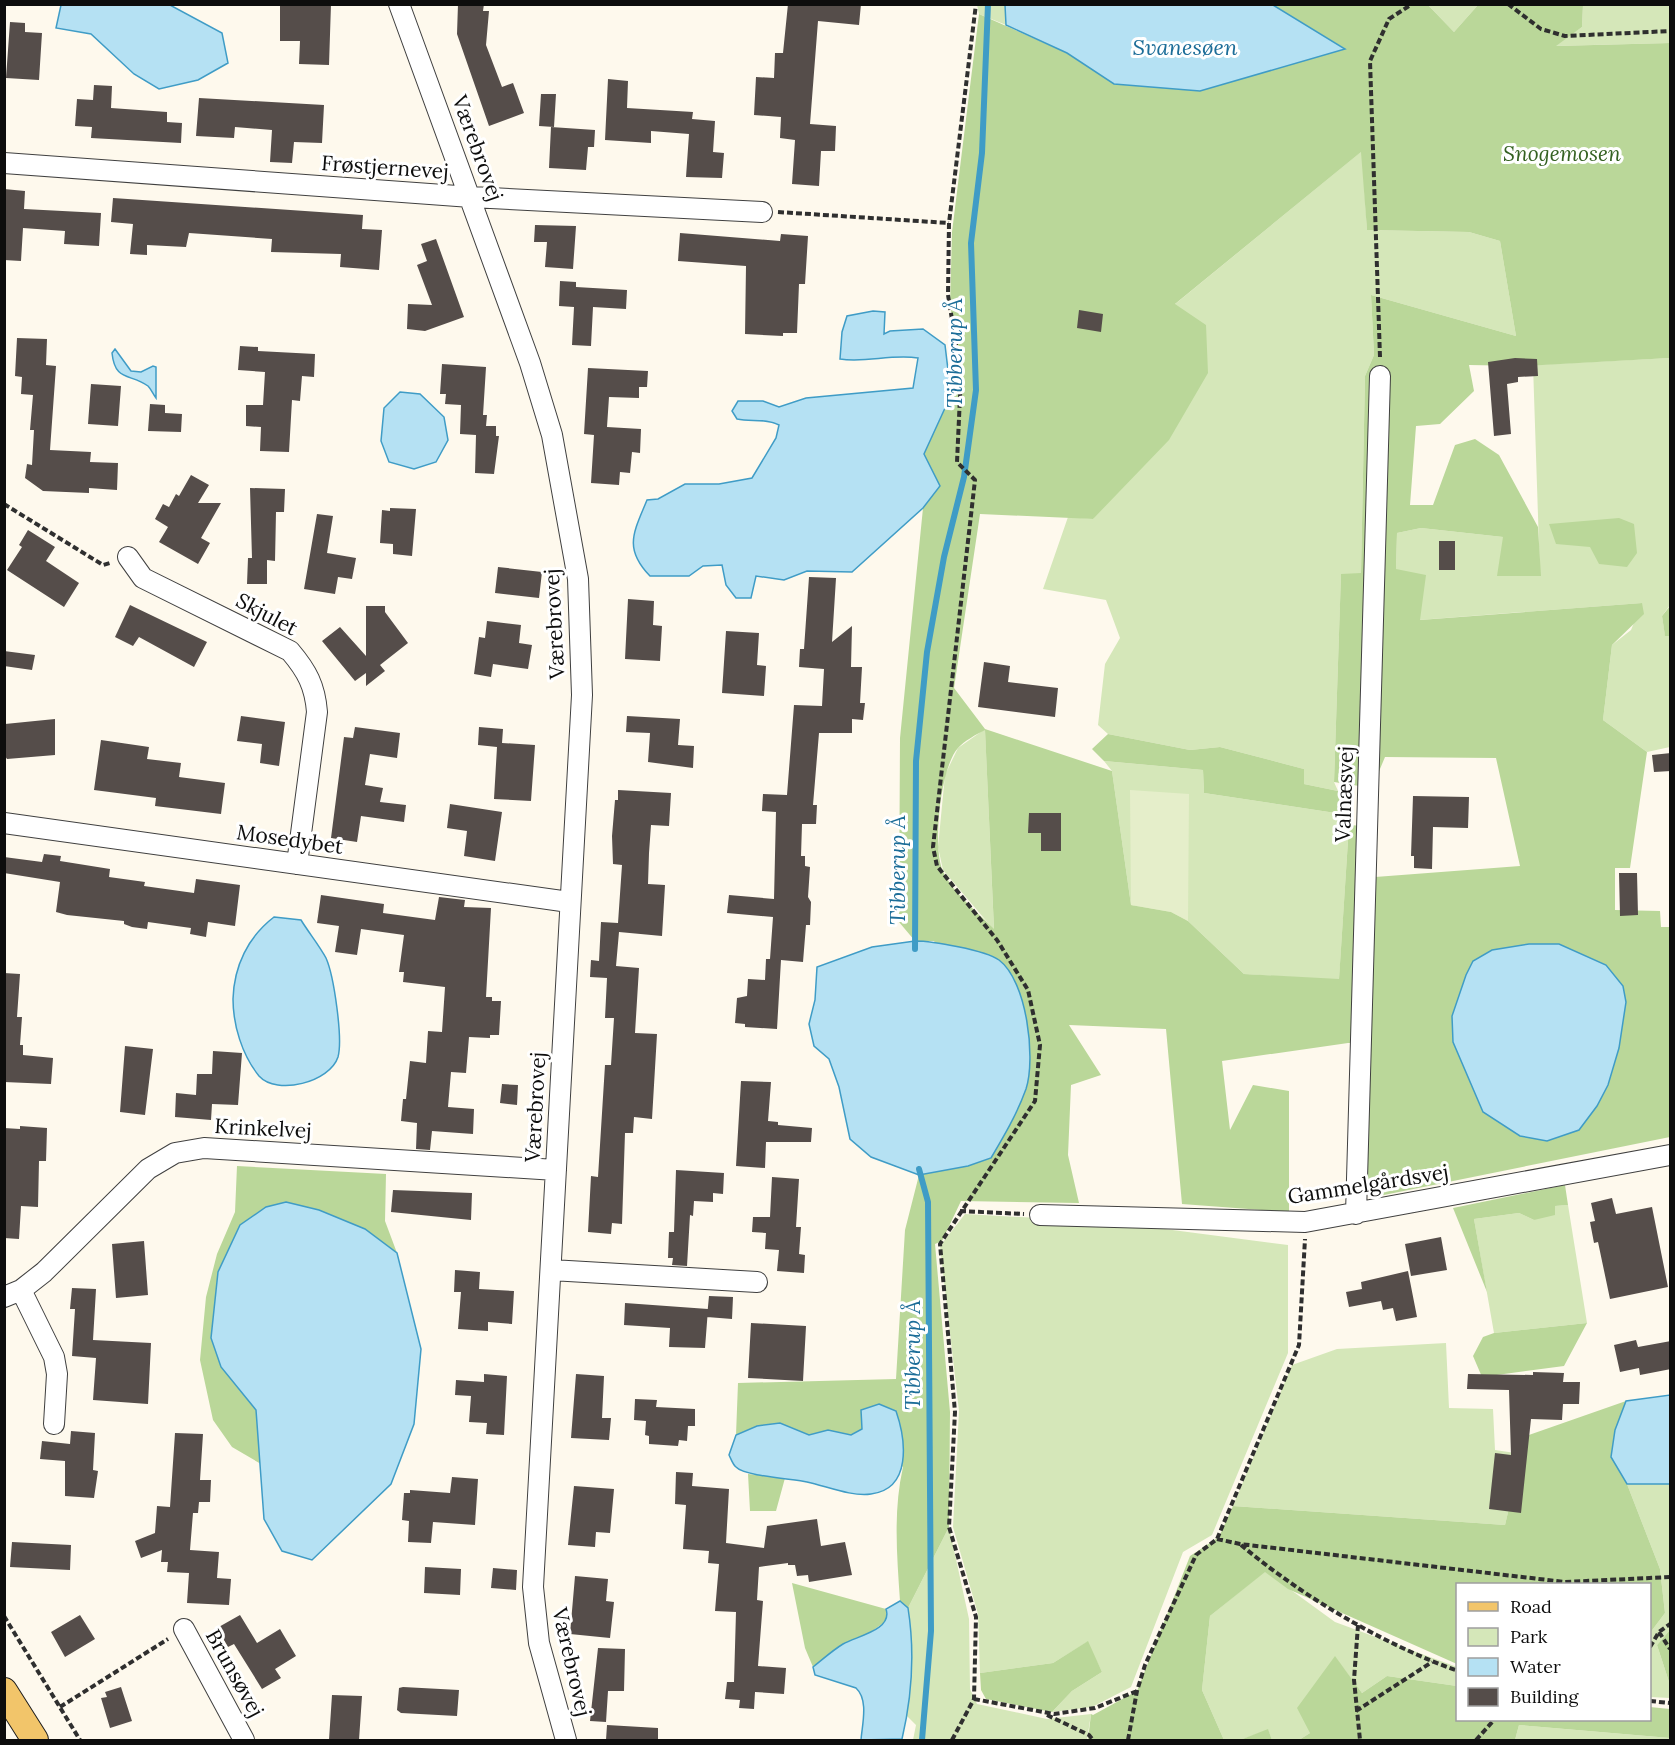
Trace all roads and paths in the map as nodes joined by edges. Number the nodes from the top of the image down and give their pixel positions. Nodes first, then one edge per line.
1 (399, 4) edge
2 (976, 4) edge
3 (1412, 4) edge
4 (1508, 4) edge
5 (1671, 32) edge
6 (4, 163) edge
7 (471, 197) junction
8 (762, 212) joint
9 (949, 223) junction
10 (1380, 376) joint
11 (4, 504) edge
12 (128, 558) joint
13 (4, 823) edge
14 (297, 864) junction
15 (569, 902) junction
16 (1670, 1159) edge
17 (556, 1170) junction
18 (960, 1211) junction
19 (1356, 1214) junction
20 (1040, 1215) joint
21 (1305, 1222) junction
22 (551, 1270) junction
23 (757, 1282) dead end
24 (13, 1294) edge
25 (54, 1424) dead end
26 (1217, 1539) junction
27 (1240, 1544) junction
28 (1669, 1578) edge
29 (1671, 1584) edge
30 (4, 1616) edge
31 (1671, 1624) edge
32 (1358, 1625) junction
33 (184, 1629) joint
34 (1659, 1632) junction
35 (1651, 1645) edge
36 (1671, 1649) edge
37 (1432, 1662) junction
38 (1456, 1670) edge
39 (4, 1690) edge
40 (1137, 1691) junction
41 (974, 1699) junction
42 (1651, 1701) edge
43 (1671, 1703) edge
44 (60, 1707) junction
45 (1042, 1712) junction
46 (1356, 1712) junction
47 (1492, 1721) edge
48 (35, 1740) edge
49 (80, 1740) edge
50 (244, 1740) edge
51 (566, 1740) edge
52 (952, 1740) edge
53 (1093, 1740) edge
54 (1128, 1740) edge
55 (1360, 1740) edge
56 (1476, 1740) edge

1 - 7 street, Værebrovej
2 - 9 path
3 - 10 path
4 - 5 path
6 - 7 street, Frøstjernevej
7 - 8 street, Frøstjernevej
7 - 15 street, Værebrovej
8 - 9 path
9 - 18 path
10 - 19 street, Valnæsvej
11 - 12 path
12 - 14 street, Skjulet
13 - 14 street, Mosedybet
14 - 15 street, Mosedybet
15 - 17 street, Værebrovej
16 - 19 street, Gammelgårdsvej
17 - 22 street, Værebrovej
17 - 24 street, Krinkelvej
18 - 20 path
18 - 41 path
19 - 21 street, Gammelgårdsvej
20 - 21 street, Gammelgårdsvej
21 - 26 path
22 - 23 street
22 - 51 street, Værebrovej
24 - 25 street, Krinkelvej
26 - 27 path
26 - 40 path
27 - 28 path
27 - 32 path
28 - 29 path
30 - 44 path
31 - 34 path
32 - 37 path
32 - 46 path
33 - 44 path
33 - 50 street, Brunsøvej
34 - 35 path
34 - 36 path
37 - 38 path
37 - 46 path
39 - 48 main road
40 - 45 path
40 - 54 path
41 - 45 path
41 - 52 path
42 - 43 path
44 - 49 path
45 - 53 path
46 - 55 path
47 - 56 path

